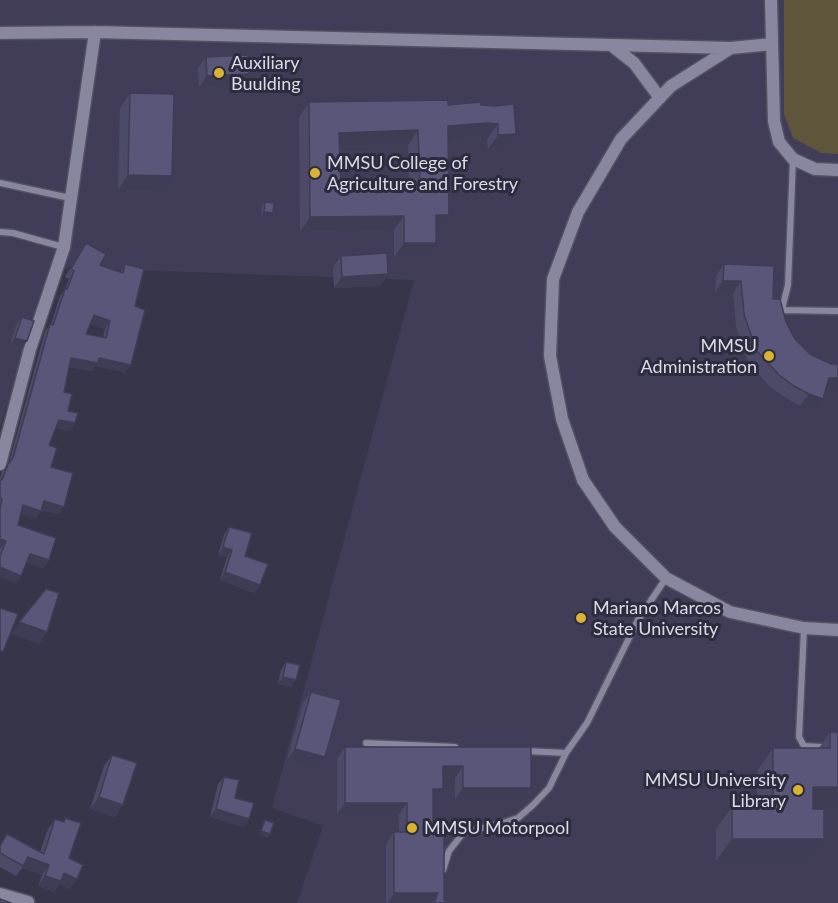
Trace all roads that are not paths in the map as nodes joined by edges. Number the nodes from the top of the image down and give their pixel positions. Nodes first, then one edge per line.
1 (771, 0) edge
2 (95, 32) junction
3 (0, 33) edge
4 (772, 44) junction
5 (611, 45) junction
6 (731, 48) junction
7 (660, 98) junction
8 (793, 159) junction
9 (838, 170) edge
10 (0, 183) edge
11 (70, 198) junction
12 (0, 232) edge
13 (64, 247) junction
14 (781, 310) junction
15 (838, 311) edge
16 (782, 322) edge
17 (1, 458) edge
18 (666, 578) junction
19 (804, 628) junction
20 (838, 630) edge
21 (366, 743) dead end
22 (460, 747) edge
23 (838, 747) edge
24 (519, 750) edge
25 (566, 753) junction
26 (443, 870) edge
27 (0, 894) edge
28 (30, 903) edge

1 - 4 street
2 - 3 street
2 - 5 street
2 - 11 street
4 - 6 street
4 - 8 street
5 - 6 street
5 - 7 street
6 - 7 street
7 - 18 street
8 - 9 street
8 - 14 lane
10 - 11 lane
11 - 13 street
12 - 13 lane
13 - 17 street
14 - 15 lane
14 - 16 lane
18 - 19 street
18 - 25 lane
19 - 20 street
19 - 23 lane
21 - 22 lane
24 - 25 lane
25 - 26 lane
27 - 28 street

